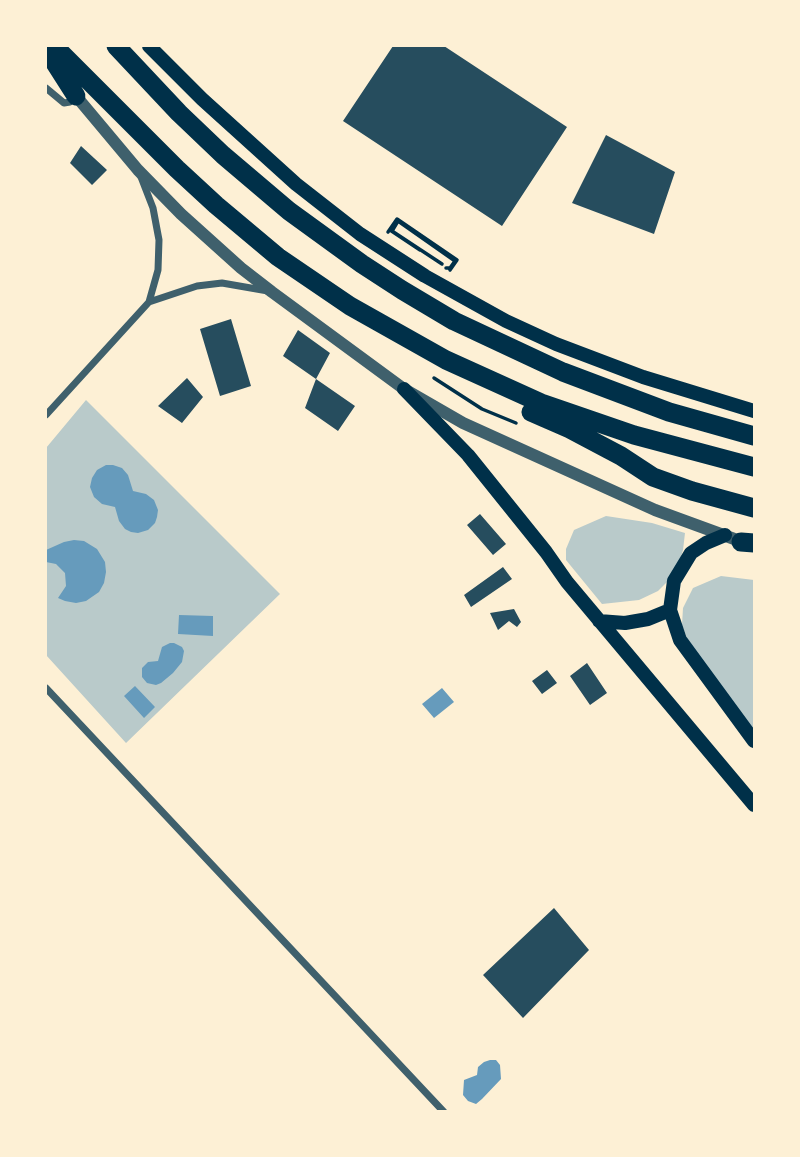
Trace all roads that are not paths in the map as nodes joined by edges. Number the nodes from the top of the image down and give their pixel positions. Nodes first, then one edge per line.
1 (54, 46) edge
2 (116, 46) edge
3 (149, 46) edge
4 (46, 49) edge
5 (46, 88) edge
6 (76, 96) junction
7 (138, 170) junction
8 (272, 292) junction
9 (149, 302) junction
10 (446, 360) junction
11 (404, 389) junction
12 (754, 411) edge
13 (46, 415) edge
14 (754, 436) edge
15 (754, 467) edge
16 (754, 508) edge
17 (744, 542) edge
18 (670, 610) junction
19 (599, 621) junction
20 (46, 688) edge
21 (754, 741) edge
22 (754, 805) edge
23 (444, 1111) edge

1 - 10 highway
2 - 14 highway
3 - 12 main road
4 - 6 highway
5 - 6 street
6 - 7 street
7 - 8 street
7 - 9 street
8 - 9 street
8 - 11 street
9 - 13 street
10 - 15 highway
10 - 16 highway
11 - 17 street
11 - 19 main road
17 - 18 main road
18 - 19 main road
18 - 21 main road
19 - 22 main road
20 - 23 street

